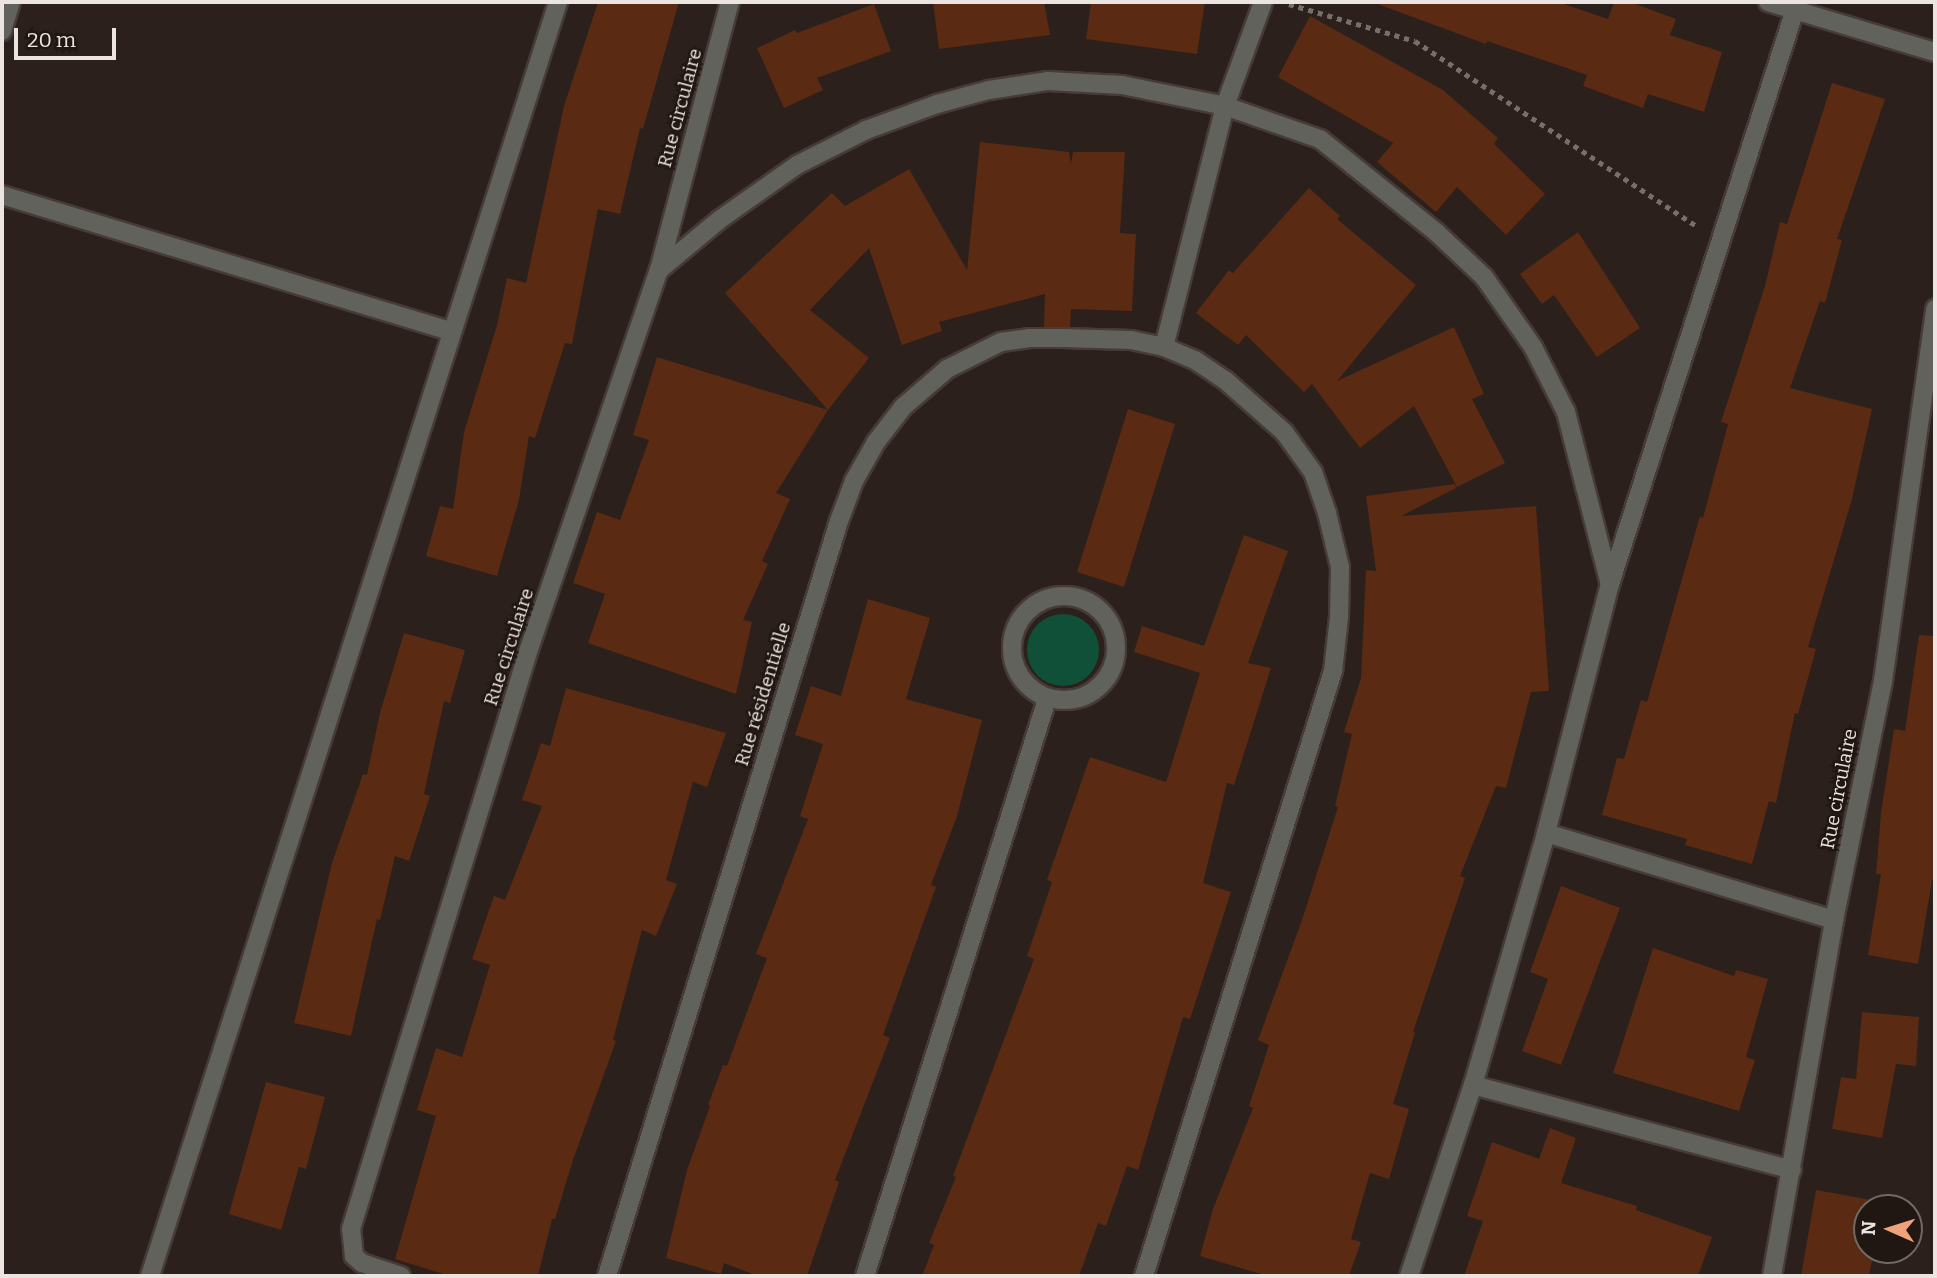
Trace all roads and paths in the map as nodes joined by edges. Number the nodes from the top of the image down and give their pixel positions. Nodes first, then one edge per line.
1 (11, 2) edge
2 (558, 2) edge
3 (730, 2) edge
4 (1263, 2) edge
5 (1283, 2) edge
6 (1768, 2) edge
7 (1795, 10) junction
8 (2, 31) edge
9 (1935, 52) edge
10 (1225, 106) junction
11 (2, 195) edge
12 (1719, 241) junction
13 (659, 270) junction
14 (1935, 309) edge
15 (451, 331) junction
16 (1164, 348) junction
17 (1611, 584) junction
18 (1047, 699) junction
19 (1546, 833) junction
20 (1834, 919) junction
21 (1473, 1085) junction
22 (1792, 1170) junction
23 (150, 1276) edge
24 (401, 1276) edge
25 (607, 1276) edge
26 (865, 1276) edge
27 (1144, 1276) edge
28 (1409, 1276) edge
29 (1772, 1276) edge

1 - 8 street
2 - 15 street
3 - 13 street, Rue circulaire
4 - 10 street
5 - 12 path
6 - 7 street
7 - 9 street
7 - 12 street
10 - 13 street
10 - 16 street
10 - 17 street
11 - 15 street
12 - 17 street
13 - 24 street, Rue circulaire
14 - 20 street, Rue circulaire
15 - 23 street
16 - 25 street, Rue résidentielle
16 - 27 street, Rue résidentielle
17 - 19 street
18 - 18 street
18 - 26 street
19 - 20 street
19 - 21 street
20 - 22 street, Rue circulaire
21 - 22 street
21 - 28 street
22 - 29 street, Rue circulaire

